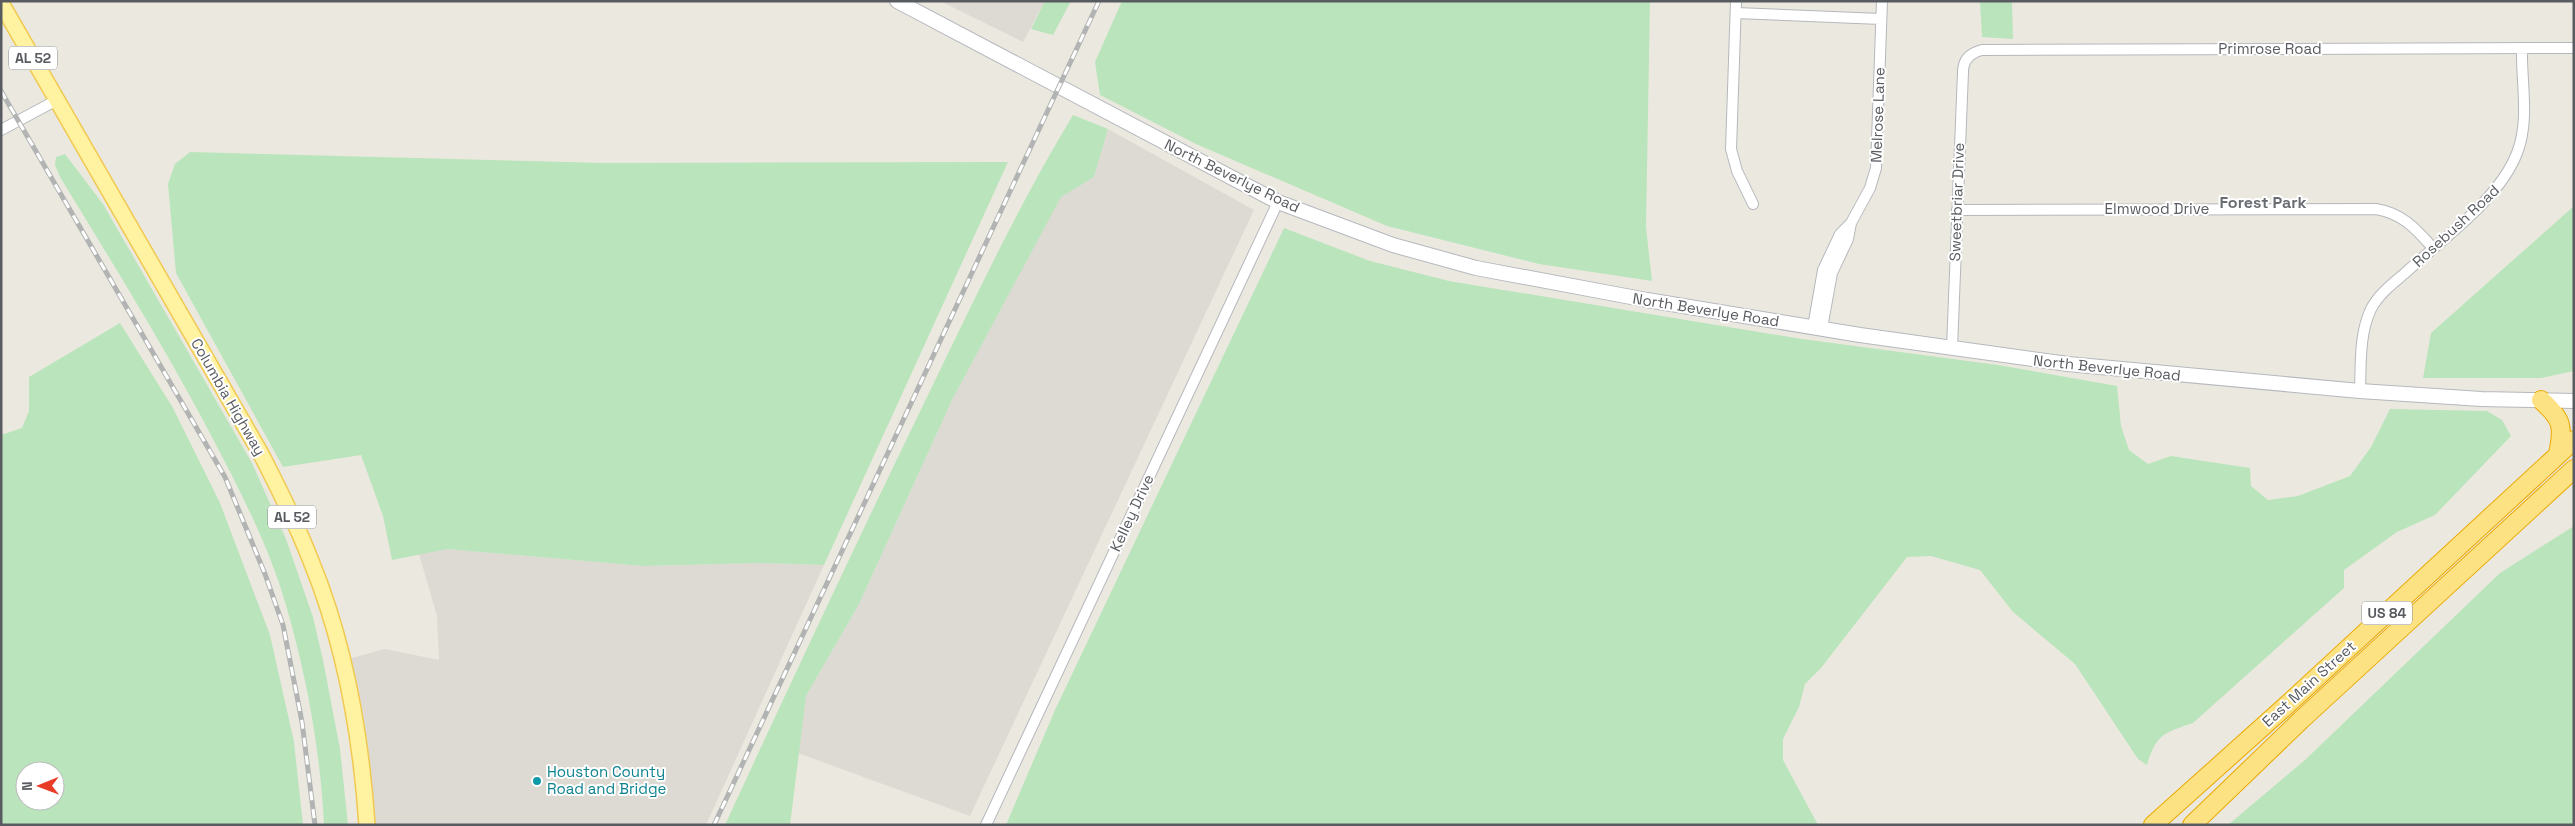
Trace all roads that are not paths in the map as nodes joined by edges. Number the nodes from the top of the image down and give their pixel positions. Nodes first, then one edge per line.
1 (897, 1) edge
2 (1736, 1) edge
3 (1882, 1) edge
4 (1, 3) edge
5 (1736, 13) junction
6 (1881, 19) junction
7 (2522, 48) junction
8 (2574, 48) edge
9 (1968, 57) joint
10 (57, 100) junction
11 (1, 130) edge
12 (1278, 202) junction
13 (1753, 204) dead end
14 (1957, 210) junction
15 (2433, 248) junction
16 (1818, 328) junction
17 (1952, 348) junction
18 (2360, 391) junction
19 (2541, 400) junction
20 (2574, 401) edge
21 (2574, 440) edge
22 (2558, 454) junction
23 (2574, 469) edge
24 (366, 825) edge
25 (986, 825) edge
26 (2153, 825) edge
27 (2192, 825) edge

1 - 12 street, North Beverlye Road
2 - 5 street
3 - 6 street, Melrose Lane
4 - 10 main road, Columbia Highway / AL 52
5 - 6 street
5 - 13 street
6 - 16 street, Melrose Lane
7 - 8 street, Primrose Road
7 - 9 street, Primrose Road
7 - 15 street, Rosebush Road
9 - 14 street, Sweetbriar Drive
10 - 11 street
10 - 24 main road, Columbia Highway / AL 52
12 - 16 street, North Beverlye Road
12 - 25 street, Kelley Drive
14 - 15 street, Elmwood Drive
14 - 17 street, Sweetbriar Drive
15 - 18 street, Rosebush Road
16 - 17 street, North Beverlye Road
17 - 18 street, North Beverlye Road
18 - 19 street, North Beverlye Road
19 - 20 street, North Beverlye Road
19 - 22 highway
21 - 22 highway, East Main Street / US 84
22 - 26 highway, East Main Street / US 84
23 - 27 highway, East Main Street / US 84

